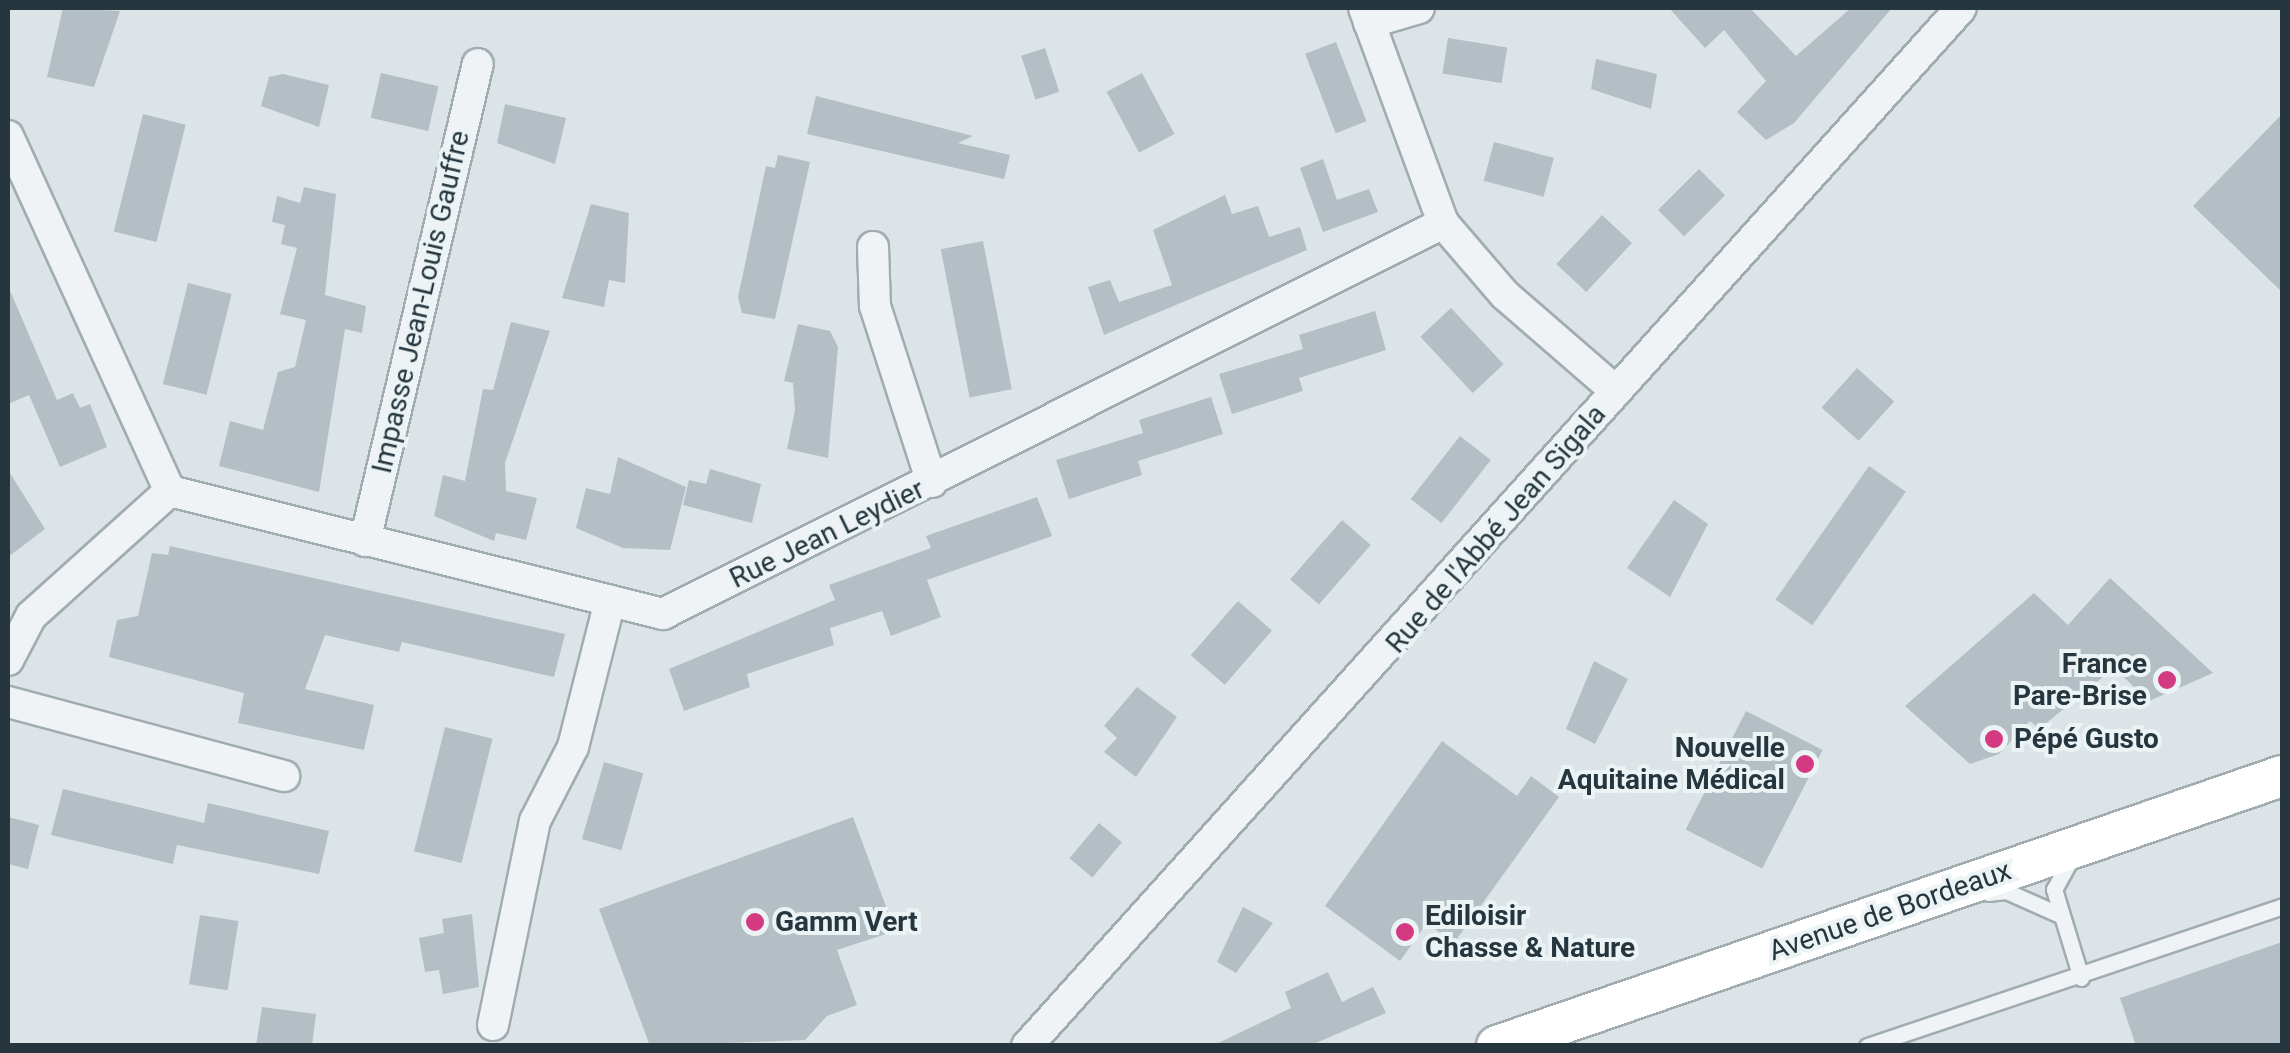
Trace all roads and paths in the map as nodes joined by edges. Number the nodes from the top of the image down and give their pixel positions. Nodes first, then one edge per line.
1 (1419, 8) edge
2 (1961, 8) edge
3 (1367, 15) edge
4 (478, 64) dead end
5 (8, 136) edge
6 (1443, 223) junction
7 (873, 247) dead end
8 (1616, 391) junction
9 (932, 482) junction
10 (170, 491) junction
11 (364, 540) junction
12 (610, 601) junction
13 (8, 660) edge
14 (8, 702) edge
15 (284, 776) dead end
16 (2282, 776) edge
17 (2085, 843) junction
18 (2282, 906) edge
19 (1900, 907) junction
20 (2058, 914) junction
21 (2080, 978) junction
22 (493, 1025) dead end
23 (1027, 1046) edge
24 (1497, 1046) edge
25 (1867, 1046) edge

1 - 3 street
2 - 8 street, Rue de l'Abbé Jean Sigala
3 - 6 street
4 - 11 street, Impasse Jean-Louis Gauffre
5 - 10 street
6 - 8 street
6 - 9 street, Rue Jean Leydier
7 - 9 street
8 - 23 street, Rue de l'Abbé Jean Sigala
9 - 12 street, Rue Jean Leydier
10 - 11 street, Rue Jean Leydier
10 - 13 street
11 - 12 street, Rue Jean Leydier
12 - 22 street
14 - 15 street
16 - 17 main road, Avenue de Bordeaux
17 - 19 main road, Avenue de Bordeaux
17 - 20 lane
18 - 21 lane
19 - 20 lane
19 - 24 main road, Avenue de Bordeaux
20 - 21 lane
21 - 25 lane

